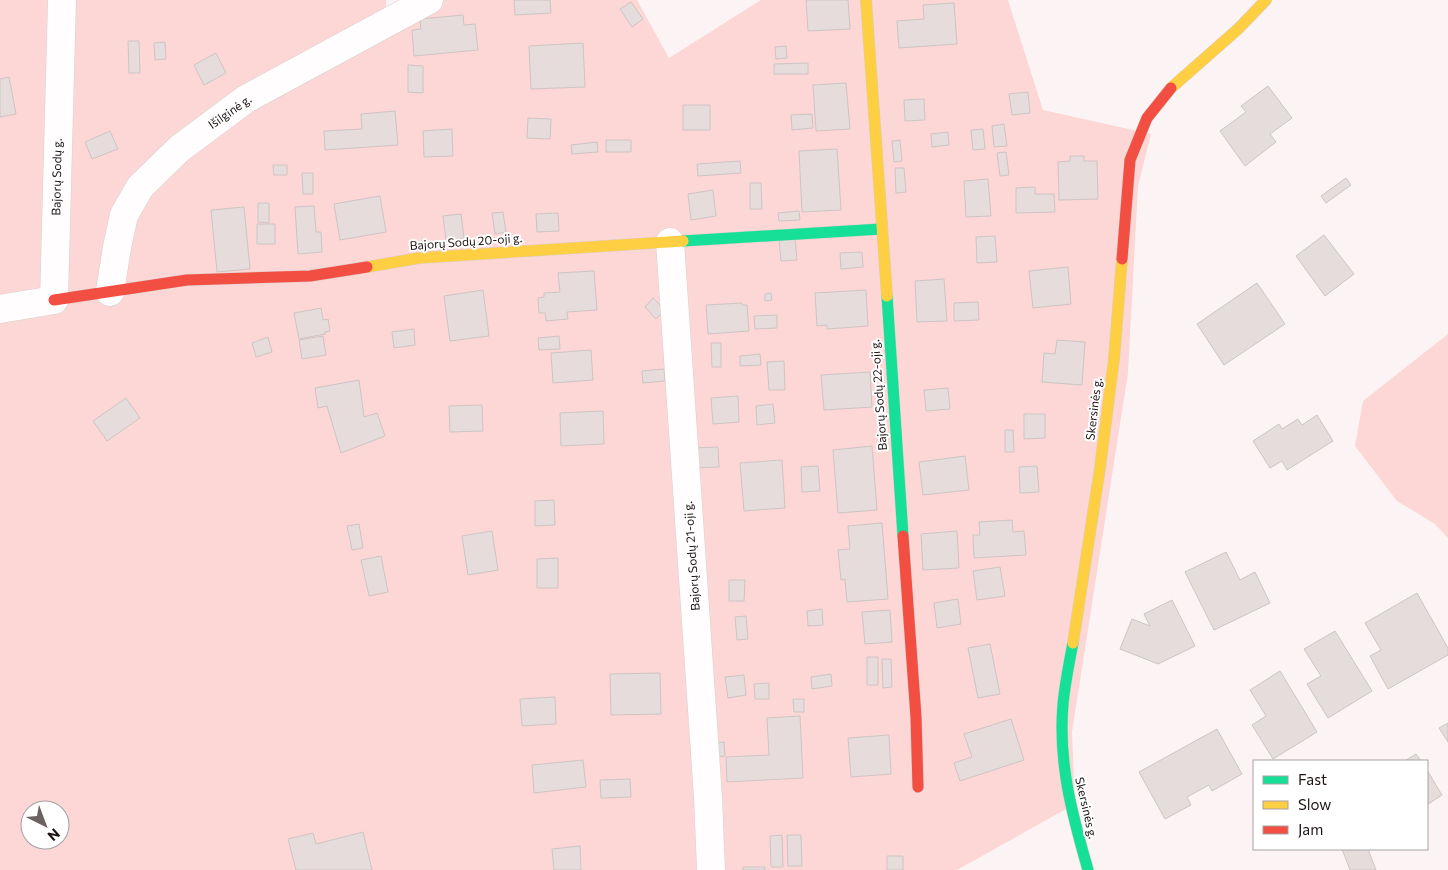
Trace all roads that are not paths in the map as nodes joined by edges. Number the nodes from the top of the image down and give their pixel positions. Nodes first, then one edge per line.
1 (62, 0) edge
2 (429, 0) edge
3 (866, 0) edge
4 (1266, 0) edge
5 (881, 229) junction
6 (670, 242) junction
7 (110, 292) junction
8 (54, 300) junction
9 (0, 309) edge
10 (918, 787) dead end
11 (711, 870) edge
12 (1088, 870) edge

1 - 8 street, Bajorų Sodų g.
2 - 7 street, Išilginė g.
3 - 5 street, Bajorų Sodų 22-oji g.
4 - 12 street, Skersinės g.
5 - 6 street, Bajorų Sodų 20-oji g.
5 - 10 street, Bajorų Sodų 22-oji g.
6 - 7 street, Bajorų Sodų 20-oji g.
6 - 11 street, Bajorų Sodų 21-oji g.
7 - 8 street, Bajorų Sodų 20-oji g.
8 - 9 street

